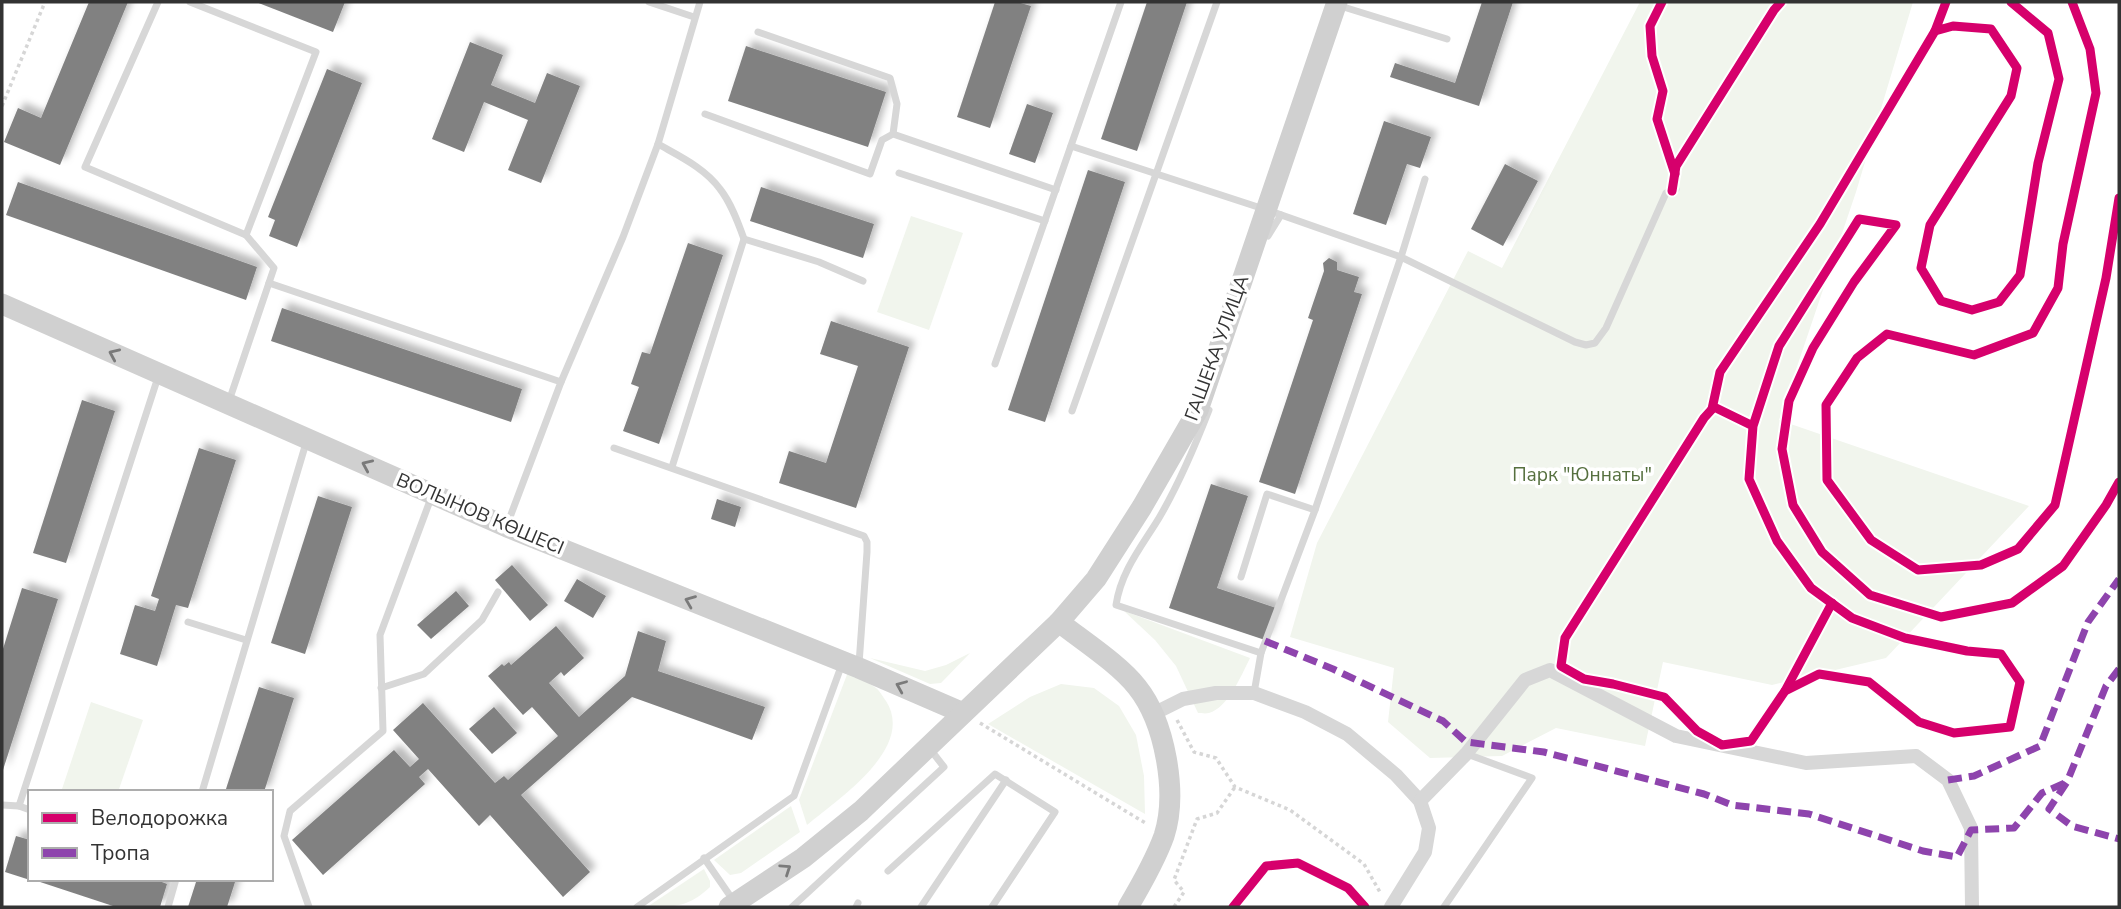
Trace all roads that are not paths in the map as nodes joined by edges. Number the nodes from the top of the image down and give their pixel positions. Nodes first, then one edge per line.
1 (158, 2) edge
2 (190, 2) edge
3 (649, 2) edge
4 (700, 2) edge
5 (1121, 2) edge
6 (1217, 2) edge
7 (1337, 3) edge
8 (694, 17) junction
9 (758, 32) dead end
10 (1447, 39) dead end
11 (705, 114) dead end
12 (893, 134) junction
13 (657, 144) junction
14 (1071, 146) junction
15 (899, 173) dead end
16 (1155, 175) junction
17 (1424, 179) dead end
18 (1676, 189) dead end
19 (1056, 190) junction
20 (1274, 212) junction
21 (1045, 221) junction
22 (246, 235) junction
23 (744, 239) junction
24 (1265, 243) dead end
25 (1401, 257) junction
26 (863, 281) dead end
27 (269, 283) junction
28 (2, 304) edge
29 (995, 364) dead end
30 (160, 374) junction
31 (561, 382) junction
32 (1214, 396) dead end
33 (228, 403) junction
34 (1072, 411) dead end
35 (307, 439) junction
36 (614, 448) dead end
37 (672, 467) junction
38 (433, 494) junction
39 (1315, 510) junction
40 (507, 527) junction
41 (1241, 577) dead end
42 (498, 592) dead end
43 (188, 622) dead end
44 (1059, 622) junction
45 (246, 640) junction
46 (1261, 653) junction
47 (851, 665) junction
48 (381, 688) junction
49 (1254, 693) junction
50 (1161, 710) junction
51 (963, 713) junction
52 (927, 746) junction
53 (1466, 754) junction
54 (1006, 780) junction
55 (203, 790) edge
56 (1420, 801) junction
57 (2, 805) edge
58 (19, 806) junction
59 (28, 809) edge
60 (704, 858) junction
61 (888, 871) dead end
62 (175, 881) edge
63 (1388, 904) edge
64 (732, 906) edge
65 (168, 907) edge
66 (309, 907) edge
67 (637, 907) edge
68 (792, 907) edge
69 (921, 907) edge
70 (992, 907) edge
71 (1128, 907) edge
72 (1444, 907) edge
73 (1972, 907) edge

1 - 22 lane
2 - 22 lane
3 - 8 lane
4 - 8 lane
5 - 14 lane
6 - 16 lane
7 - 10 lane
7 - 20 street, ГАШЕКА УЛИЦА
8 - 13 lane
9 - 12 lane
11 - 12 lane
12 - 19 lane
13 - 23 lane
13 - 31 lane
14 - 16 lane
14 - 19 lane
15 - 21 lane
16 - 20 lane
16 - 34 lane
17 - 25 lane
18 - 25 lane
19 - 21 lane
20 - 24 lane
20 - 25 lane
20 - 44 street, ГАШЕКА УЛИЦА
21 - 29 lane
22 - 27 lane
23 - 26 lane
23 - 37 lane
25 - 39 lane
27 - 31 lane
27 - 33 lane
30 -> 28 street, ВОЛЫНОВ КӨШЕСІ
30 - 33 street, ВОЛЫНОВ КӨШЕСІ
30 - 58 lane
31 - 40 lane
32 - 46 lane
33 - 35 street, ВОЛЫНОВ КӨШЕСІ
38 -> 35 street, ВОЛЫНОВ КӨШЕСІ
35 - 45 lane
36 - 37 lane
37 - 47 lane
38 - 40 street, ВОЛЫНОВ КӨШЕСІ
38 - 48 lane
39 - 41 lane
39 - 46 lane
47 -> 40 street, ВОЛЫНОВ КӨШЕСІ
42 - 48 lane
43 - 45 lane
44 - 50 street
44 - 51 street, ГАШЕКА УЛИЦА
45 - 55 lane
46 - 49 lane
51 -> 47 street, ВОЛЫНОВ КӨШЕСІ
47 - 60 lane
48 - 66 lane
49 - 50 street
49 - 56 street
50 - 71 street
51 - 52 street, ГАШЕКА УЛИЦА
64 -> 52 street, ГАШЕКА УЛИЦА
52 - 68 lane
53 - 56 street
53 - 72 lane
53 - 73 street
54 - 61 lane
54 - 69 lane
54 - 70 lane
56 - 63 street
57 - 58 lane
58 - 59 lane
60 - 64 lane
60 - 67 lane
62 - 65 lane

